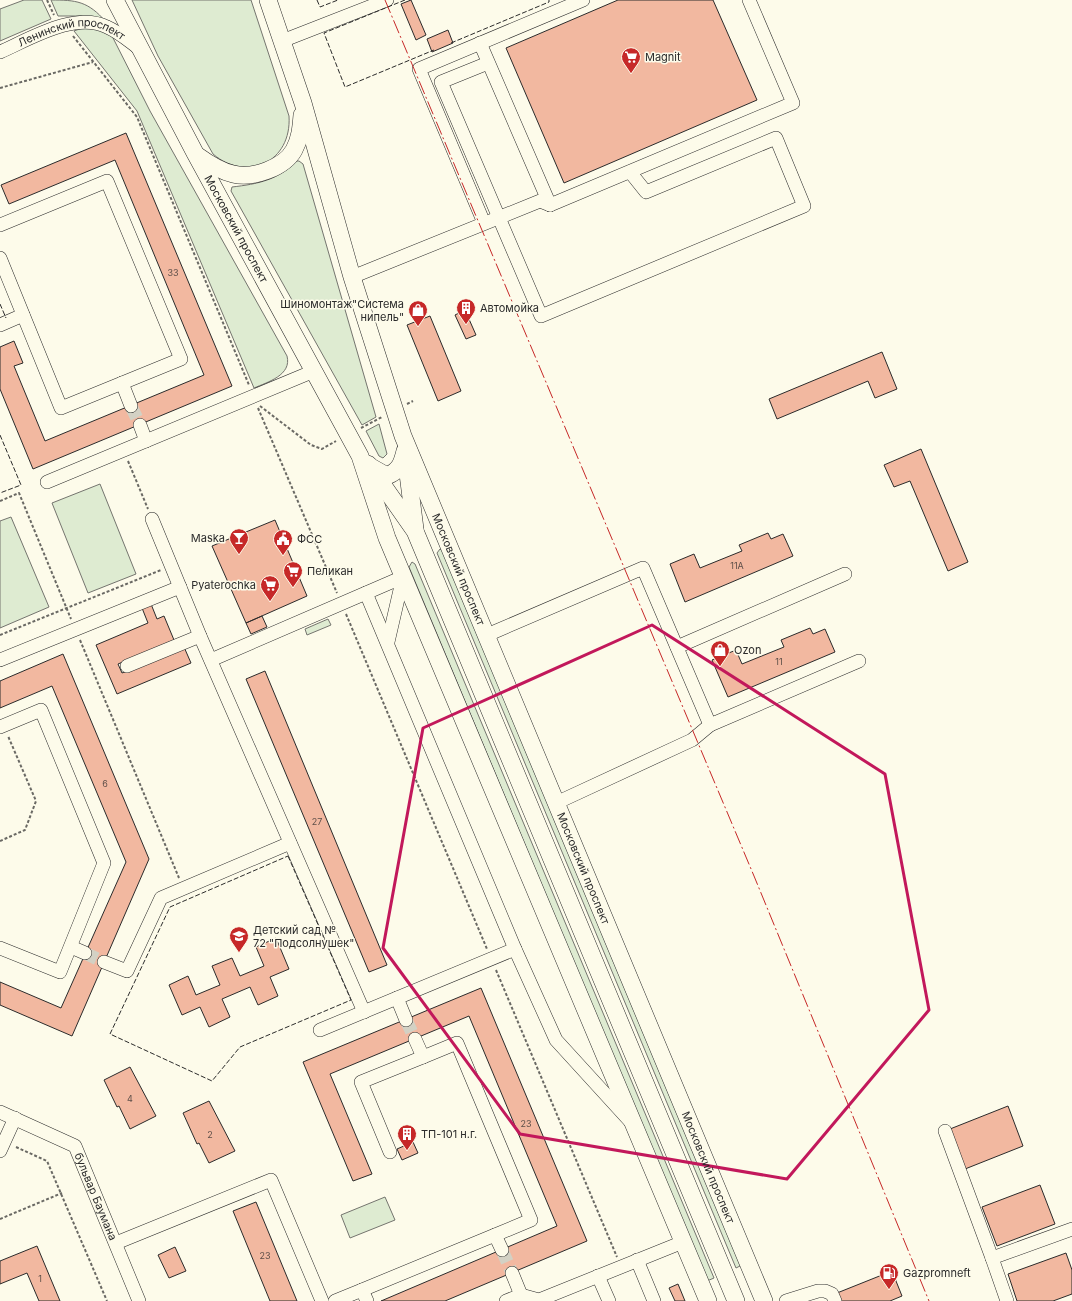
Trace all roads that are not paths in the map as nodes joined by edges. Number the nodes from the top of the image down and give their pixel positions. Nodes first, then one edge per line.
1 (268, 0) edge
2 (387, 0) edge
3 (583, 0) edge
4 (749, 0) edge
5 (114, 2) edge
6 (282, 41) junction
7 (480, 43) junction
8 (140, 49) junction
9 (0, 52) edge
10 (488, 63) junction
11 (302, 102) junction
12 (195, 153) junction
13 (630, 172) junction
14 (550, 205) junction
15 (499, 217) junction
16 (484, 223) junction
17 (0, 225) edge
18 (0, 258) edge
19 (352, 277) junction
20 (23, 315) junction
21 (0, 325) edge
22 (314, 371) junction
23 (122, 383) junction
24 (131, 406) tunnel mouth
25 (140, 425) tunnel mouth
26 (146, 441) junction
27 (404, 442) junction
28 (365, 461) junction
29 (47, 482) dead end
30 (152, 519) road end
31 (415, 531) junction
32 (845, 574) dead end
33 (403, 577) junction
34 (180, 587) junction
35 (366, 593) junction
36 (487, 635) junction
37 (200, 636) junction
38 (388, 642) junction
39 (677, 647) junction
40 (0, 660) edge
41 (211, 660) junction
42 (859, 661) dead end
43 (127, 666) dead end
44 (1, 723) edge
45 (710, 725) junction
46 (556, 803) junction
47 (290, 843) junction
48 (71, 947) junction
49 (0, 948) edge
50 (515, 949) junction
51 (85, 953) tunnel mouth
52 (104, 962) tunnel mouth
53 (397, 998) junction
54 (364, 1012) junction
55 (406, 1020) tunnel mouth
56 (320, 1030) dead end
57 (415, 1039) tunnel mouth
58 (423, 1057) junction
59 (0, 1112) edge
60 (15, 1118) junction
61 (633, 1125) junction
62 (945, 1131) dead end
63 (2, 1146) edge
64 (390, 1152) dead end
65 (1072, 1229) edge
66 (495, 1235) junction
67 (683, 1242) junction
68 (116, 1243) junction
69 (502, 1250) tunnel mouth
70 (992, 1258) junction
71 (637, 1260) junction
72 (512, 1273) tunnel mouth
73 (598, 1276) junction
74 (365, 1295) edge
75 (521, 1295) junction
76 (767, 1300) edge
77 (139, 1301) edge
78 (322, 1301) edge
79 (335, 1301) edge
80 (506, 1301) edge
81 (609, 1301) edge
82 (654, 1301) edge
83 (708, 1301) edge
84 (736, 1301) edge
85 (786, 1301) edge
86 (835, 1301) edge
87 (1007, 1301) edge

1 - 6 main road, Московский проспект
2 - 6 street
3 - 7 street
4 - 13 street
5 - 8 main road, Московский проспект
6 - 11 main road, Московский проспект
7 - 10 street
7 - 16 street
8 - 9 street, Ленинский проспект
8 - 12 main road, Московский проспект
10 - 14 street
10 - 15 street
11 - 12 main road
11 - 19 main road, Московский проспект
12 - 22 main road, Московский проспект
13 - 14 street
13 - 15 street
14 - 15 street
15 - 16 street
16 - 19 street
17 - 23 street
18 - 20 street
19 - 27 main road, Московский проспект
20 - 21 street
20 - 23 street
22 - 26 street
22 - 28 main road, Московский проспект
23 - 24 street
25 - 26 street
26 - 29 street
27 - 28 main road
27 - 31 main road, Московский проспект
27 - 36 main road, Московский проспект
28 - 31 main road, Московский проспект
28 - 33 main road, Московский проспект
30 - 34 street
31 - 84 main road, Московский проспект
32 - 39 street
33 - 35 street
33 - 38 street
33 - 61 main road, Московский проспект
34 - 37 street
34 - 40 street
35 - 38 street
35 - 41 street
36 - 39 street
36 - 46 main road, Московский проспект
37 - 41 street
37 - 43 street
38 - 50 street
39 - 45 street
41 - 47 street
42 - 45 street
44 - 48 street
45 - 46 street
46 - 76 main road, Московский проспект
47 - 52 street
47 - 54 street
48 - 49 street
48 - 51 street
50 - 53 street
50 - 61 street
53 - 54 street
53 - 55 street
54 - 56 street
57 - 58 street
58 - 64 street
58 - 66 street
59 - 60 street, бульвар Баумана
60 - 63 street
60 - 68 street, бульвар Баумана
61 - 67 main road, Московский проспект
62 - 70 street
65 - 70 street
66 - 69 street
66 - 74 street
67 - 71 street
67 - 83 main road, Московский проспект
68 - 77 street, бульвар Баумана
68 - 78 street
70 - 87 street
71 - 73 street
71 - 82 street
72 - 75 street
73 - 75 street
73 - 81 street
74 - 79 street
75 - 80 street
85 - 86 street

